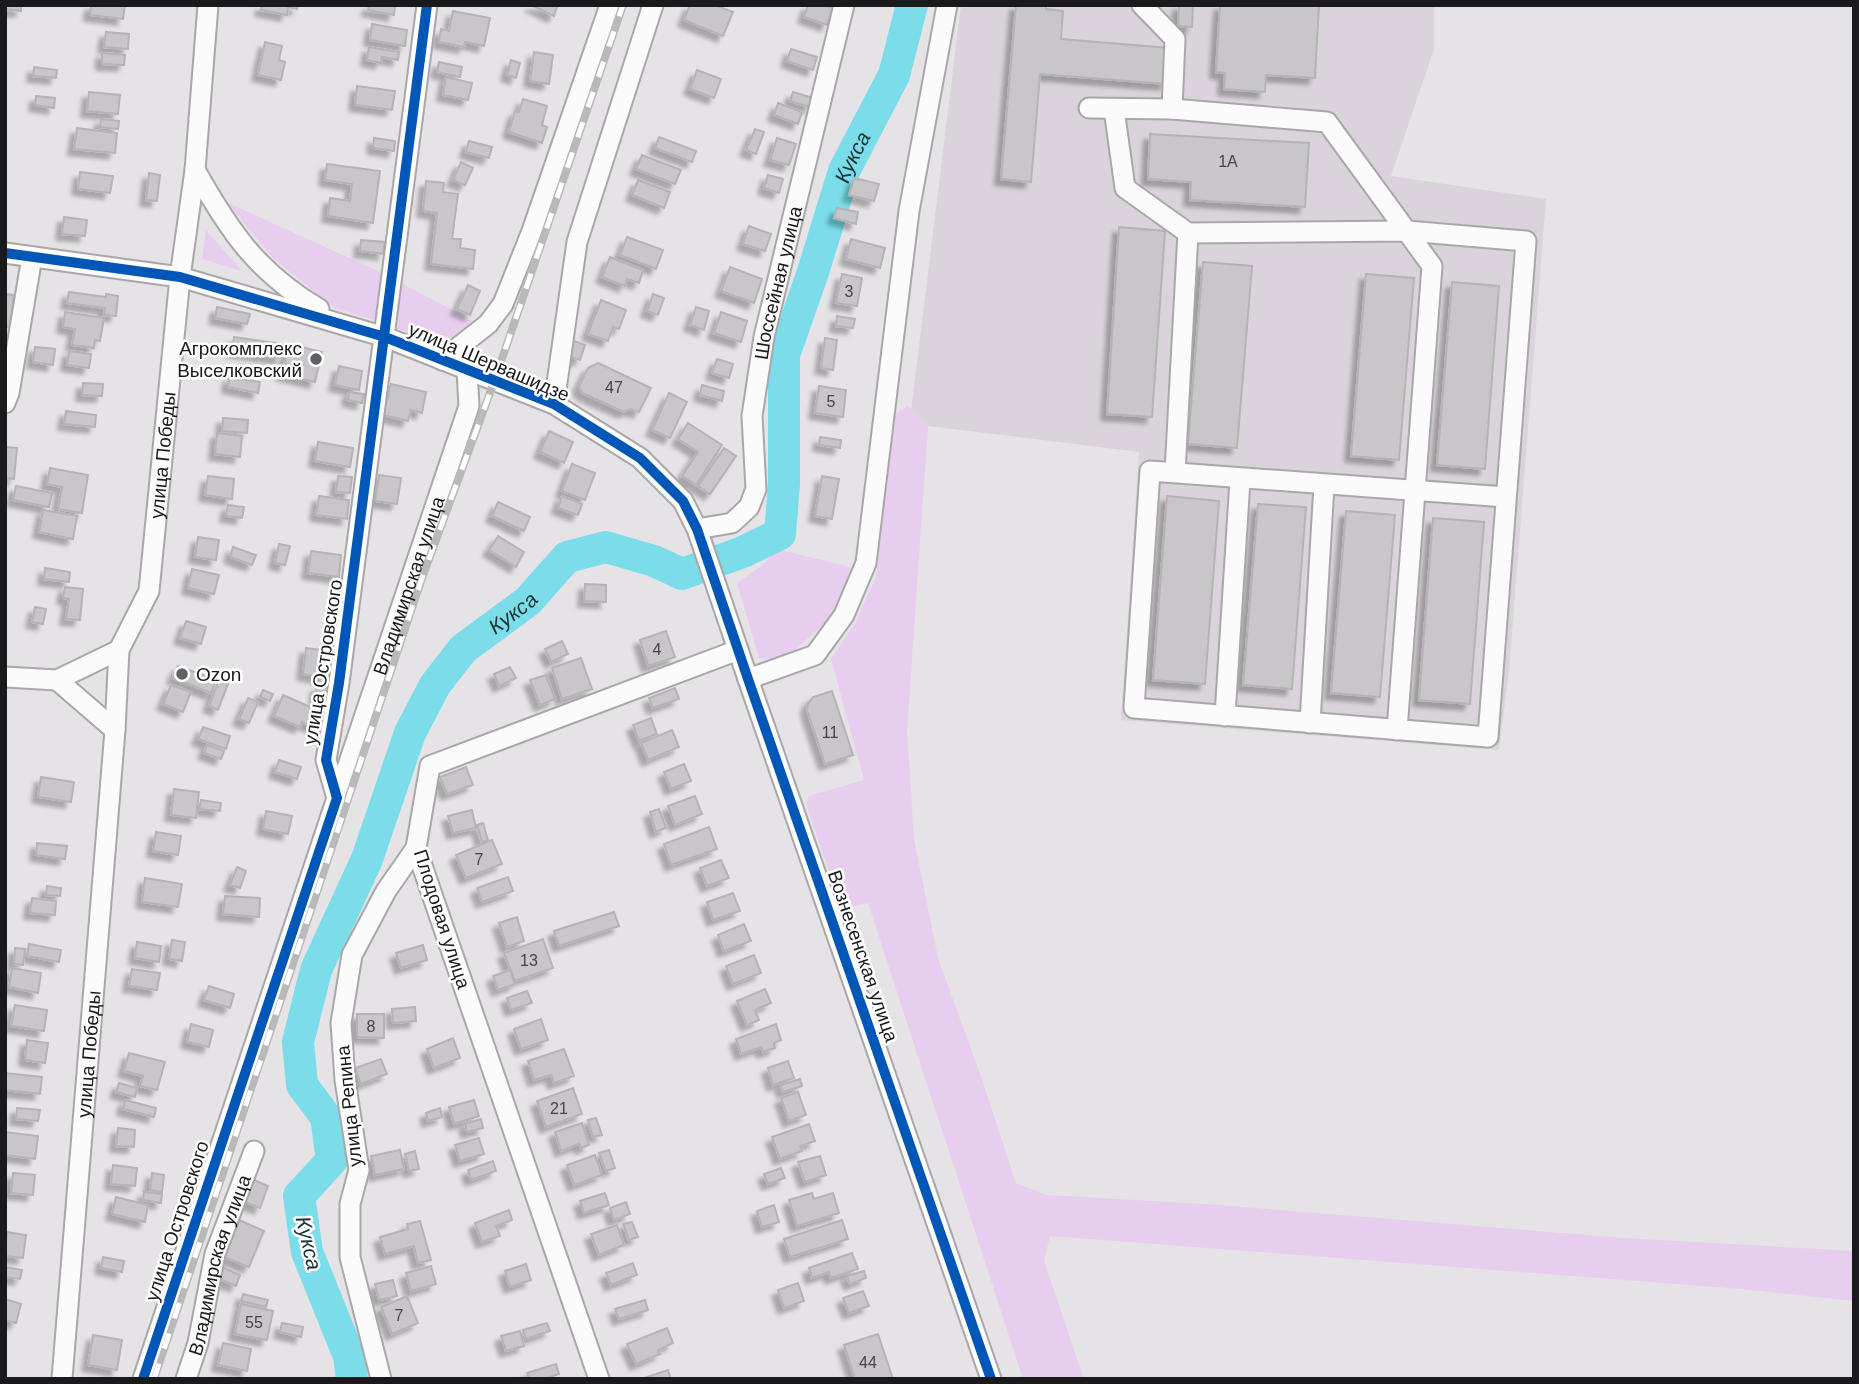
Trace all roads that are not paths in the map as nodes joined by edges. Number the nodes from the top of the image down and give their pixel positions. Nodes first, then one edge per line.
1 (208, 5) edge
2 (427, 5) edge
3 (610, 5) edge
4 (653, 5) edge
5 (844, 5) edge
6 (947, 5) edge
7 (1142, 5) edge
8 (1089, 108) dead end
9 (1114, 108) junction
10 (1171, 109) junction
11 (195, 170) junction
12 (1407, 231) junction
13 (1188, 233) junction
14 (5, 253) edge
15 (32, 257) junction
16 (180, 276) junction
17 (340, 322) junction
18 (385, 337) junction
19 (442, 360) junction
20 (467, 370) junction
21 (5, 403) edge
22 (554, 404) junction
23 (1175, 472) junction
24 (1240, 480) junction
25 (1324, 485) junction
26 (1415, 490) junction
27 (1506, 498) junction
28 (700, 537) junction
29 (119, 650) junction
30 (738, 650) junction
31 (5, 677) edge
32 (748, 679) junction
33 (57, 680) junction
34 (1226, 716) junction
35 (1310, 723) junction
36 (115, 730) junction
37 (1397, 730) junction
38 (337, 798) junction
39 (416, 848) junction
40 (254, 1151) dead end
41 (62, 1379) edge
42 (143, 1379) edge
43 (186, 1379) edge
44 (381, 1379) edge
45 (599, 1379) edge
46 (991, 1379) edge

1 - 11 street, улица Победы
2 - 18 street, улица Островского
3 - 19 street
4 - 22 street
5 - 28 street, Шоссейная улица
6 - 32 street
7 - 10 street
8 - 9 street
9 - 10 street
9 - 13 street
10 - 12 street
11 - 16 street, улица Победы
11 - 17 street, улица Шервашидзе
12 - 13 street
12 - 26 street
12 - 27 street
13 - 23 street
14 - 15 street, улица Шервашидзе
15 - 16 street, улица Шервашидзе
15 - 21 street
16 - 17 street, улица Шервашидзе
16 - 29 street, улица Победы
17 - 18 street, улица Шервашидзе
18 - 19 street, улица Шервашидзе
18 - 38 street, улица Островского
19 - 20 street, улица Шервашидзе
20 - 22 street, улица Шервашидзе
20 - 38 street, Владимирская улица
22 - 28 street, улица Шервашидзе
23 - 24 street
23 - 34 street
24 - 25 street
24 - 34 street
25 - 26 street
25 - 35 street
26 - 27 street
26 - 37 street
27 - 37 street
28 - 30 street, Вознесенская улица
29 - 33 street
29 - 36 street, улица Победы
30 - 32 street, Вознесенская улица
30 - 39 street, Плодовая улица
31 - 33 street
32 - 46 street, Вознесенская улица
33 - 36 street
34 - 35 street
35 - 37 street
36 - 41 street, улица Победы
38 - 42 street, улица Островского
39 - 44 street, улица Репина
39 - 45 street, Плодовая улица
40 - 43 street, Владимирская улица

